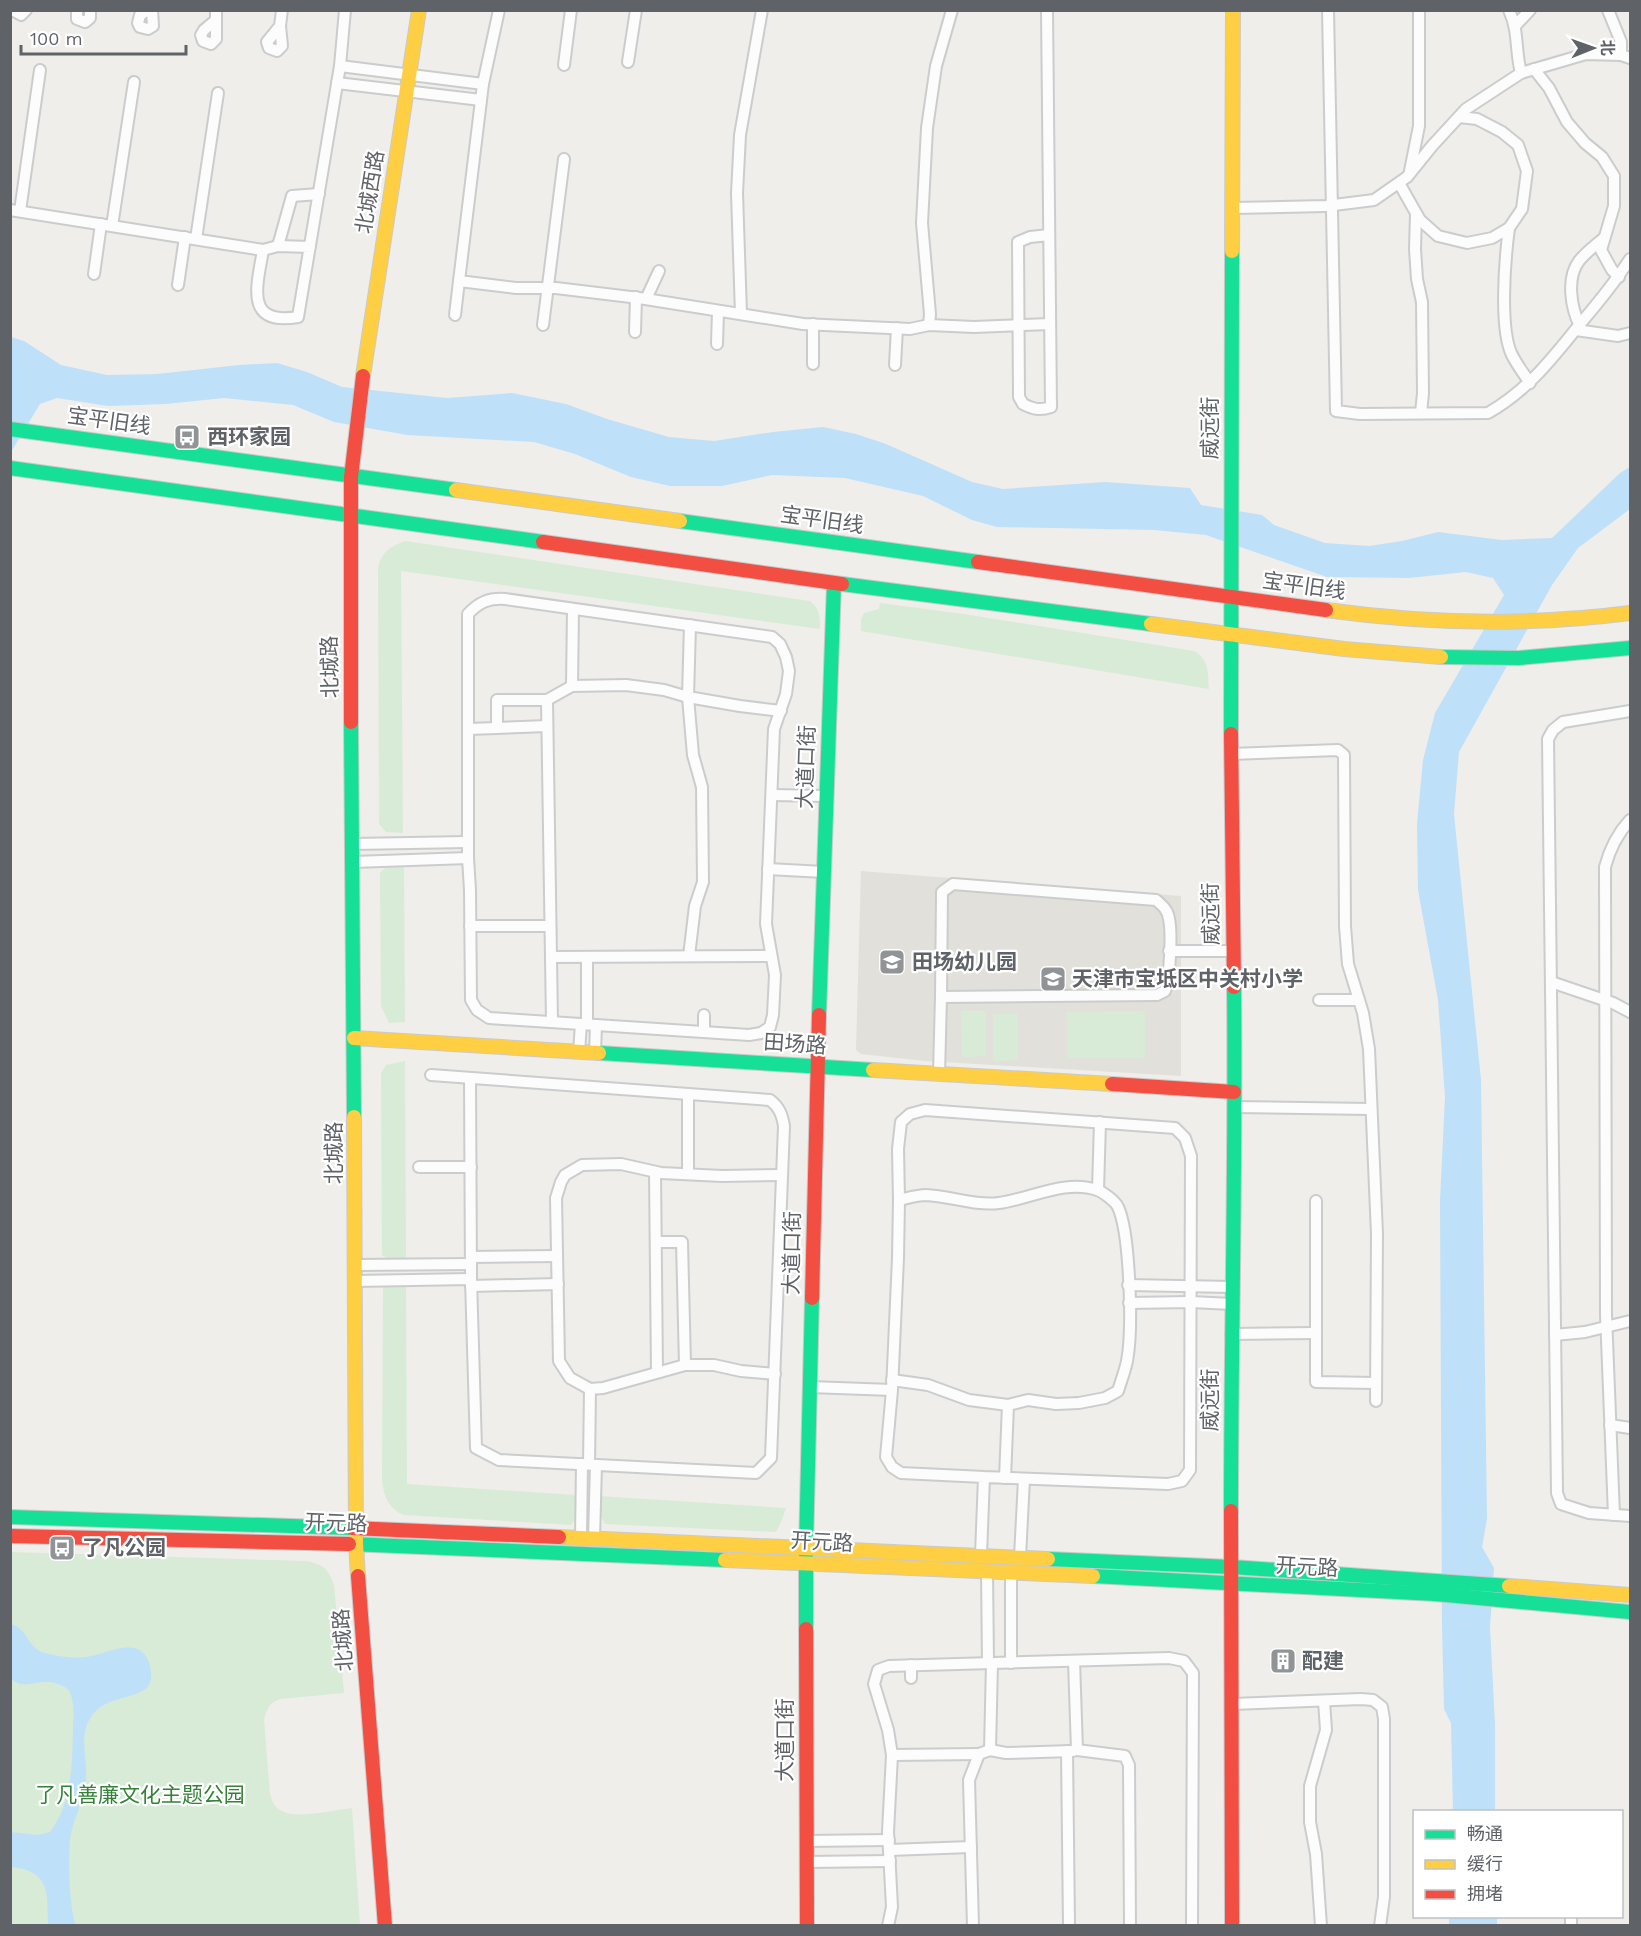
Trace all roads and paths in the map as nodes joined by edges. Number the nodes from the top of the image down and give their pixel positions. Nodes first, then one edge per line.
1 (12, 10) edge
2 (26, 10) edge
3 (76, 10) edge
4 (90, 10) edge
5 (282, 10) edge
6 (345, 10) edge
7 (419, 10) edge
8 (499, 10) edge
9 (571, 10) edge
10 (636, 10) edge
11 (762, 10) edge
12 (952, 10) edge
13 (1047, 10) edge
14 (1233, 10) edge
15 (1328, 10) edge
16 (1419, 10) edge
17 (1509, 10) edge
18 (1530, 10) edge
19 (1608, 10) edge
20 (1516, 25) junction
21 (280, 27) dead end
22 (1626, 57) edge
23 (628, 62) dead end
24 (564, 65) dead end
25 (340, 66) junction
26 (1534, 69) junction
27 (40, 70) dead end
28 (1521, 73) junction
29 (410, 75) junction
30 (134, 82) dead end
31 (337, 83) junction
32 (483, 84) junction
33 (407, 92) junction
34 (218, 93) dead end
35 (481, 100) junction
36 (1458, 117) junction
37 (564, 159) dead end
38 (1410, 173) junction
39 (1399, 183) junction
40 (319, 194) junction
41 (1332, 206) junction
42 (1233, 208) junction
43 (15, 211) edge
44 (1416, 214) junction
45 (107, 225) junction
46 (1509, 228) junction
47 (1049, 235) junction
48 (185, 237) junction
49 (1605, 238) junction
50 (196, 239) junction
51 (278, 246) junction
52 (310, 247) junction
53 (263, 250) junction
54 (1630, 259) edge
55 (659, 271) dead end
56 (94, 274) dead end
57 (1618, 277) junction
58 (459, 281) junction
59 (178, 285) dead end
60 (546, 288) junction
61 (641, 298) junction
62 (718, 311) junction
63 (741, 314) junction
64 (455, 315) dead end
65 (813, 324) junction
66 (1050, 324) junction
67 (543, 325) dead end
68 (929, 325) junction
69 (1019, 325) junction
70 (897, 328) junction
71 (1578, 328) junction
72 (635, 332) dead end
73 (1630, 333) edge
74 (717, 344) dead end
75 (813, 364) dead end
76 (895, 364) dead end
77 (363, 379) joint
78 (1530, 383) junction
79 (1421, 413) junction
80 (10, 429) edge
81 (10, 468) edge
82 (351, 477) junction
83 (350, 514) junction
84 (834, 583) junction
85 (1230, 597) junction
86 (573, 609) junction
87 (1630, 613) edge
88 (690, 625) junction
89 (1230, 634) junction
90 (1630, 648) edge
91 (572, 686) junction
92 (688, 697) junction
93 (547, 700) junction
94 (781, 711) junction
95 (1630, 711) edge
96 (547, 726) junction
97 (494, 728) junction
98 (468, 729) junction
99 (1231, 754) junction
100 (772, 795) junction
101 (826, 796) junction
102 (1630, 820) edge
103 (467, 842) junction
104 (353, 844) junction
105 (468, 858) junction
106 (353, 862) junction
107 (768, 869) junction
108 (824, 872) junction
109 (470, 926) junction
110 (550, 926) junction
111 (1169, 951) junction
112 (1233, 951) junction
113 (689, 956) junction
114 (771, 956) junction
115 (551, 957) junction
116 (587, 957) junction
117 (1551, 982) junction
118 (941, 997) junction
119 (1318, 1000) dead end
120 (1359, 1000) junction
121 (1605, 1000) junction
122 (1630, 1012) edge
123 (704, 1015) dead end
124 (552, 1022) junction
125 (588, 1024) junction
126 (704, 1032) junction
127 (354, 1038) junction
128 (579, 1052) junction
129 (595, 1053) junction
130 (817, 1066) junction
131 (939, 1074) junction
132 (431, 1075) dead end
133 (470, 1078) junction
134 (1234, 1092) junction
135 (688, 1094) junction
136 (1235, 1107) junction
137 (1370, 1108) junction
138 (1100, 1122) junction
139 (419, 1167) dead end
140 (471, 1167) junction
141 (655, 1172) junction
142 (688, 1174) junction
143 (782, 1175) junction
144 (1098, 1190) junction
145 (899, 1200) junction
146 (1316, 1201) dead end
147 (656, 1242) junction
148 (557, 1256) junction
149 (471, 1261) junction
150 (355, 1265) junction
151 (355, 1281) junction
152 (471, 1282) junction
153 (558, 1284) junction
154 (1128, 1285) junction
155 (1191, 1286) junction
156 (1232, 1287) junction
157 (1191, 1302) junction
158 (1129, 1303) junction
159 (1232, 1304) junction
160 (1630, 1321) edge
161 (1607, 1326) junction
162 (1316, 1333) junction
163 (1231, 1334) junction
164 (1556, 1335) junction
165 (685, 1365) junction
166 (657, 1372) junction
167 (775, 1374) junction
168 (1376, 1383) junction
169 (892, 1385) junction
170 (810, 1387) junction
171 (590, 1389) junction
172 (1376, 1401) dead end
173 (1008, 1405) junction
174 (1610, 1425) junction
175 (1630, 1428) edge
176 (589, 1464) junction
177 (984, 1477) junction
178 (1005, 1478) junction
179 (1024, 1479) junction
180 (1614, 1515) junction
181 (1630, 1516) edge
182 (10, 1517) edge
183 (357, 1528) junction
184 (10, 1536) edge
185 (587, 1538) junction
186 (356, 1544) junction
187 (806, 1548) junction
188 (981, 1555) junction
189 (1020, 1557) junction
190 (806, 1562) junction
191 (1232, 1567) junction
192 (987, 1571) junction
193 (1011, 1572) junction
194 (1231, 1584) junction
195 (1630, 1595) edge
196 (1630, 1612) edge
197 (1074, 1661) junction
198 (990, 1663) junction
199 (1011, 1663) junction
200 (910, 1665) junction
201 (911, 1678) dead end
202 (1324, 1701) junction
203 (1232, 1704) junction
204 (990, 1750) junction
205 (1072, 1751) junction
206 (979, 1754) junction
207 (892, 1755) junction
208 (806, 1841) junction
209 (971, 1847) junction
210 (889, 1850) junction
211 (807, 1862) junction
212 (385, 1926) edge
213 (807, 1926) edge
214 (888, 1926) edge
215 (973, 1926) edge
216 (1069, 1926) edge
217 (1130, 1926) edge
218 (1192, 1926) edge
219 (1232, 1926) edge
220 (1321, 1926) edge
221 (1380, 1926) edge

1 - 2 street
3 - 4 street
5 - 21 street
6 - 25 street
7 - 29 main road, 北城西路
8 - 32 street
9 - 24 street
10 - 23 street
11 - 63 street
12 - 68 street
13 - 47 street
14 - 42 main road, 威远街
15 - 41 street
16 - 38 street
17 - 20 street
18 - 20 street
19 - 22 street
20 - 28 street
22 - 26 street
25 - 29 street
25 - 31 street
26 - 28 street
26 - 49 street
27 - 43 street
28 - 36 street
29 - 32 street
29 - 33 main road, 北城西路
30 - 45 street
31 - 33 street
31 - 40 street
32 - 35 street
33 - 35 street
33 - 77 main road, 北城西路
34 - 50 street
35 - 58 street
36 - 38 street
36 - 46 street
37 - 60 street
38 - 39 street
39 - 41 street
39 - 44 street
40 - 51 street
40 - 52 street
41 - 42 street
41 - 79 street
42 - 85 main road, 威远街
43 - 45 street
44 - 46 street
44 - 79 street
45 - 48 street
45 - 56 street
46 - 78 street
47 - 66 street
47 - 69 street
48 - 50 street
48 - 59 street
49 - 57 street
49 - 71 street
50 - 53 street
51 - 52 street
51 - 53 street
52 - 53 street
54 - 57 street
55 - 61 street
57 - 71 street
58 - 60 street
58 - 64 street
60 - 61 street
60 - 67 street
61 - 62 street
61 - 72 street
62 - 63 street
62 - 74 street
63 - 65 street
65 - 70 street
65 - 75 street
66 - 69 street
66 - 69 street
68 - 69 street
68 - 70 street
70 - 76 street
71 - 73 street
71 - 78 street
77 - 82 main road, 北城路
78 - 79 street
80 - 82 main road, 宝平旧线
81 - 83 main road
82 - 83 main road, 北城路
82 - 85 main road, 宝平旧线
83 - 84 main road
83 - 104 main road, 北城路
84 - 89 main road
84 - 101 main road, 大道口街
85 - 87 main road, 宝平旧线
85 - 89 main road, 威远街
86 - 88 street
86 - 91 street
86 - 98 street
88 - 92 street
88 - 94 street
89 - 90 main road
89 - 99 main road, 威远街
91 - 92 street
91 - 93 street
92 - 94 street
92 - 113 street
93 - 96 street
93 - 97 street
94 - 100 street
95 - 117 street
96 - 97 street
96 - 110 street
97 - 98 street
98 - 103 street
99 - 112 main road, 威远街
99 - 120 street
100 - 101 street
100 - 107 street
101 - 108 main road, 大道口街
102 - 121 street
103 - 104 street
103 - 105 street
104 - 106 main road, 北城路
105 - 106 street
105 - 109 street
106 - 127 main road, 北城路
107 - 108 street
107 - 114 street
108 - 130 main road, 大道口街
109 - 110 street
109 - 124 street
110 - 115 street
111 - 112 street
111 - 118 street
111 - 118 street
112 - 134 main road, 威远街
113 - 114 street
113 - 116 street
114 - 126 street
115 - 116 street
115 - 124 street
116 - 125 street
117 - 121 street
117 - 164 street
118 - 131 street
119 - 120 street
120 - 137 street
121 - 122 street
121 - 161 street
123 - 126 street
124 - 125 street
125 - 126 street
125 - 128 street
125 - 129 street
127 - 128 main road, 田场路
127 - 150 main road, 北城路
128 - 129 main road, 田场路
129 - 130 main road, 田场路
130 - 131 main road, 田场路
130 - 170 main road, 大道口街
131 - 134 main road, 田场路
132 - 133 street
133 - 135 street
133 - 140 street
134 - 136 main road, 威远街
135 - 142 street
135 - 143 street
136 - 137 street
136 - 156 main road, 威远街
137 - 168 street
138 - 144 street
138 - 145 street
138 - 155 street
139 - 140 street
140 - 149 street
141 - 142 street
141 - 147 street
141 - 148 street
142 - 143 street
143 - 167 street
144 - 145 street
144 - 154 street
145 - 169 street
146 - 162 street
147 - 165 street
147 - 166 street
148 - 149 street
148 - 153 street
149 - 150 street
149 - 152 street
150 - 151 main road, 北城路
151 - 152 street
151 - 183 main road, 北城路
152 - 153 street
152 - 176 street
153 - 171 street
154 - 155 street
154 - 158 street
155 - 156 street
155 - 157 street
156 - 159 main road, 威远街
157 - 158 street
157 - 159 street
157 - 179 street
158 - 173 street
159 - 163 main road, 威远街
160 - 161 street
161 - 164 street
161 - 174 street
162 - 163 street
162 - 168 street
163 - 191 main road, 威远街
164 - 180 street
165 - 166 street
165 - 167 street
166 - 171 street
167 - 176 street
168 - 172 street
169 - 170 street
169 - 173 street
169 - 177 street
170 - 187 main road, 大道口街
171 - 176 street
173 - 178 street
174 - 175 street
174 - 180 street
176 - 185 street
177 - 178 street
177 - 188 street
178 - 179 street
179 - 189 street
180 - 181 street
182 - 183 main road, 开元路
183 - 185 main road, 开元路
183 - 186 main road, 北城路
184 - 186 main road, 开元路
185 - 187 main road, 开元路
186 - 190 main road, 开元路
186 - 212 main road, 北城路
187 - 188 main road, 开元路
187 - 190 main road, 大道口街
188 - 189 main road, 开元路
189 - 191 main road, 开元路
190 - 192 main road, 开元路
190 - 208 main road, 大道口街
191 - 194 main road, 威远街
191 - 195 main road, 开元路
192 - 193 main road, 开元路
192 - 198 street
193 - 194 main road, 开元路
193 - 199 street
194 - 196 main road, 开元路
194 - 203 main road, 威远街
197 - 199 street
197 - 205 street
197 - 218 street
198 - 199 street
198 - 200 street
198 - 204 street
200 - 201 street
200 - 207 street
202 - 203 street
202 - 220 street
202 - 221 street
203 - 219 main road, 威远街
204 - 205 street
204 - 206 street
205 - 216 street
205 - 217 street
206 - 207 street
206 - 209 street
207 - 210 street
208 - 210 street
208 - 211 main road, 大道口街
209 - 210 street
209 - 215 street
210 - 211 street
210 - 214 street
211 - 213 main road, 大道口街

